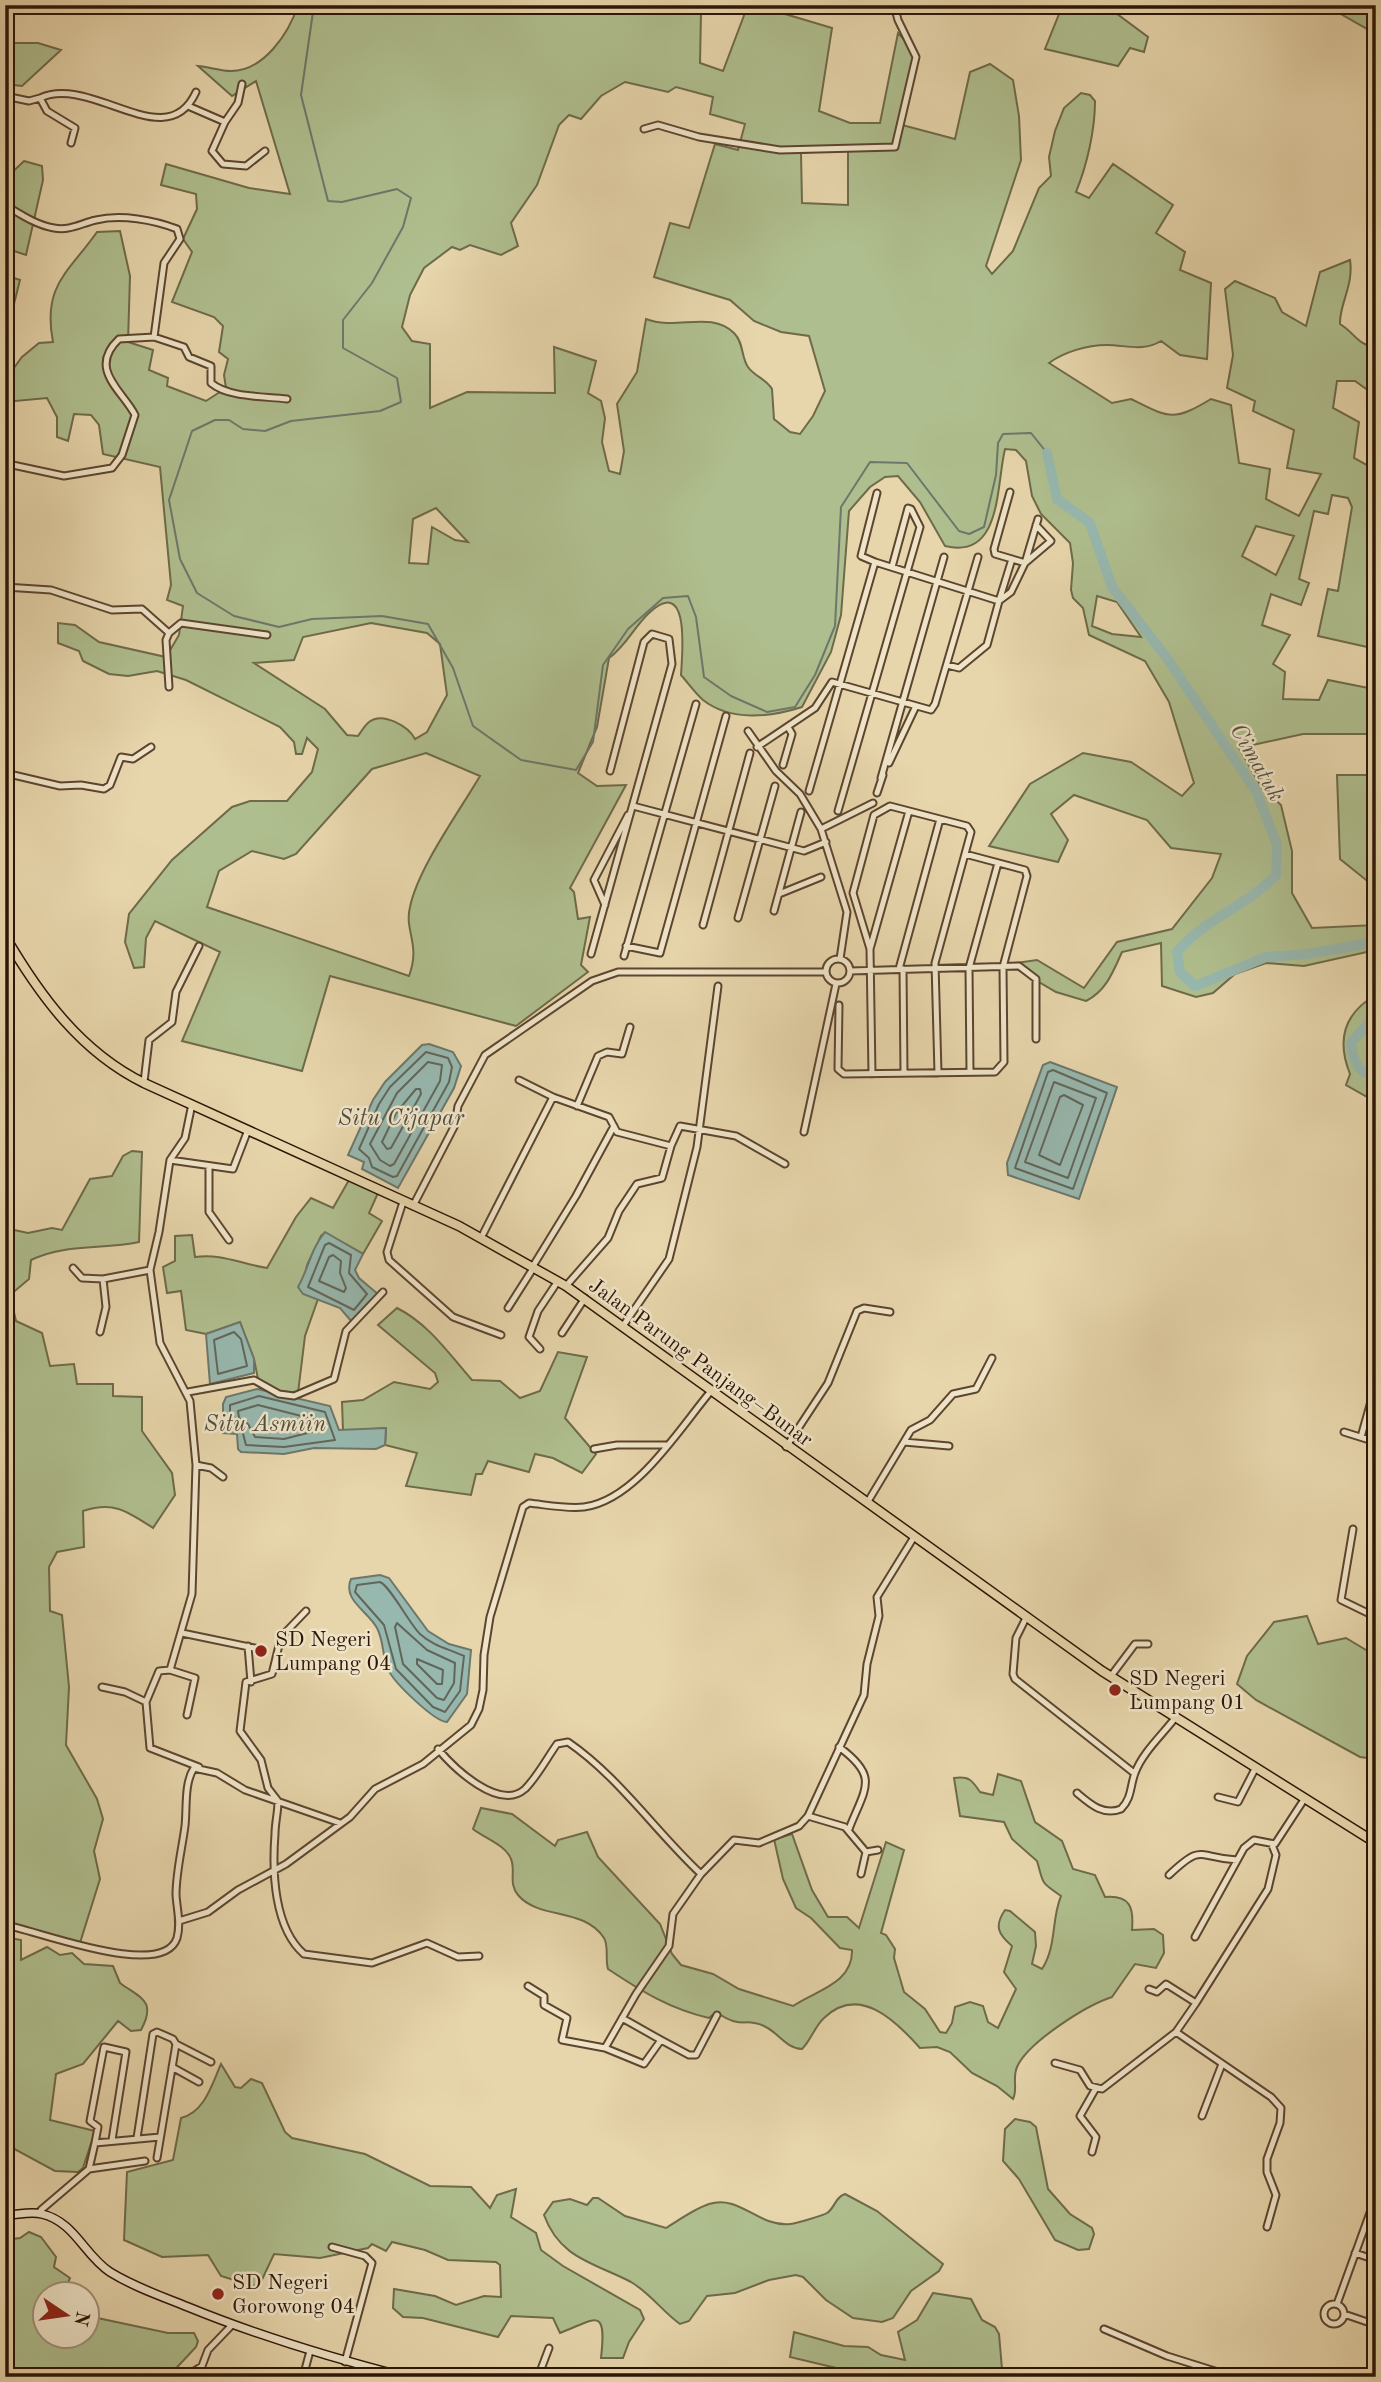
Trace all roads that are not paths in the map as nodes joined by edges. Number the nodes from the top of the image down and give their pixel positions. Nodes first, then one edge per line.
1 (702, 5) edge
2 (723, 5) edge
3 (894, 5) edge
4 (242, 84) dead end
5 (196, 92) dead end
6 (5, 96) edge
7 (40, 98) junction
8 (188, 106) junction
9 (225, 122) junction
10 (645, 129) dead end
11 (71, 143) dead end
12 (265, 151) dead end
13 (5, 205) edge
14 (154, 338) junction
15 (287, 399) dead end
16 (5, 466) edge
17 (1010, 492) dead end
18 (877, 493) dead end
19 (944, 557) dead end
20 (978, 557) dead end
21 (1012, 559) junction
22 (875, 562) junction
23 (1025, 564) junction
24 (892, 567) junction
25 (907, 572) junction
26 (937, 582) junction
27 (5, 586) edge
28 (968, 591) junction
29 (999, 601) junction
30 (169, 633) junction
31 (267, 635) dead end
32 (947, 665) junction
33 (841, 683) junction
34 (169, 687) dead end
35 (872, 692) junction
36 (903, 702) junction
37 (696, 704) dead end
38 (916, 706) junction
39 (726, 716) dead end
40 (788, 727) junction
41 (748, 732) dead end
42 (151, 747) dead end
43 (757, 747) junction
44 (750, 753) dead end
45 (783, 765) dead end
46 (610, 771) dead end
47 (5, 773) edge
48 (881, 778) junction
49 (775, 786) dead end
50 (809, 791) dead end
51 (877, 793) dead end
52 (873, 803) dead end
53 (633, 806) junction
54 (838, 811) dead end
55 (909, 811) junction
56 (801, 812) dead end
57 (664, 814) junction
58 (940, 819) junction
59 (696, 823) junction
60 (821, 829) junction
61 (728, 832) junction
62 (760, 840) junction
63 (826, 842) junction
64 (791, 849) junction
65 (965, 854) junction
66 (998, 863) junction
67 (821, 877) dead end
68 (779, 894) junction
69 (605, 905) junction
70 (774, 911) dead end
71 (738, 918) dead end
72 (703, 925) dead end
73 (5, 936) edge
74 (199, 946) dead end
75 (626, 946) junction
76 (870, 949) junction
77 (591, 954) dead end
78 (624, 956) dead end
79 (840, 959) junction
80 (1003, 967) junction
81 (936, 968) junction
82 (969, 968) junction
83 (902, 969) junction
84 (870, 970) junction
85 (850, 971) junction
86 (825, 972) junction
87 (836, 984) junction
88 (718, 986) dead end
89 (839, 1005) dead end
90 (630, 1027) dead end
91 (1036, 1039) dead end
92 (970, 1072) junction
93 (904, 1073) junction
94 (938, 1073) junction
95 (872, 1074) junction
96 (519, 1080) dead end
97 (144, 1083) junction
98 (554, 1097) junction
99 (192, 1104) junction
100 (577, 1106) junction
101 (614, 1126) junction
102 (698, 1128) junction
103 (248, 1130) junction
104 (804, 1132) dead end
105 (671, 1146) junction
106 (170, 1160) junction
107 (785, 1164) dead end
108 (209, 1167) junction
109 (403, 1202) junction
110 (413, 1206) junction
111 (481, 1238) junction
112 (229, 1240) dead end
113 (533, 1267) junction
114 (74, 1268) dead end
115 (150, 1270) junction
116 (103, 1279) junction
117 (562, 1284) junction
118 (383, 1292) dead end
119 (584, 1298) junction
120 (508, 1308) dead end
121 (890, 1312) dead end
122 (623, 1326) junction
123 (100, 1332) dead end
124 (562, 1333) dead end
125 (501, 1335) dead end
126 (540, 1349) dead end
127 (992, 1358) dead end
128 (1375, 1387) edge
129 (711, 1391) junction
130 (188, 1392) junction
131 (1344, 1432) dead end
132 (1362, 1437) junction
133 (904, 1441) junction
134 (1376, 1442) edge
135 (666, 1445) junction
136 (949, 1446) dead end
137 (786, 1447) junction
138 (594, 1449) dead end
139 (196, 1465) junction
140 (223, 1477) dead end
141 (867, 1503) junction
142 (1353, 1529) dead end
143 (914, 1537) junction
144 (306, 1611) dead end
145 (1027, 1616) junction
146 (1376, 1617) edge
147 (182, 1633) junction
148 (1148, 1644) dead end
149 (248, 1646) junction
150 (259, 1649) dead end
151 (170, 1670) junction
152 (1111, 1676) junction
153 (251, 1682) junction
154 (102, 1687) dead end
155 (146, 1702) junction
156 (187, 1715) dead end
157 (1175, 1718) junction
158 (839, 1747) junction
159 (438, 1749) junction
160 (199, 1767) junction
161 (1256, 1767) junction
162 (1134, 1773) junction
163 (1077, 1793) dead end
164 (1218, 1797) dead end
165 (1305, 1798) junction
166 (278, 1801) junction
167 (808, 1816) junction
168 (340, 1823) junction
169 (849, 1829) junction
170 (1376, 1843) edge
171 (1272, 1845) junction
172 (878, 1850) dead end
173 (866, 1852) junction
174 (1237, 1860) junction
175 (276, 1870) junction
176 (701, 1874) junction
177 (861, 1874) dead end
178 (1169, 1875) dead end
179 (179, 1921) junction
180 (5, 1925) edge
181 (1195, 1937) dead end
182 (479, 1956) dead end
183 (528, 1986) dead end
184 (1149, 1989) dead end
185 (1196, 2003) junction
186 (717, 2015) dead end
187 (622, 2018) junction
188 (1176, 2032) junction
189 (661, 2040) junction
190 (176, 2044) junction
191 (605, 2048) junction
192 (211, 2062) dead end
193 (1055, 2063) dead end
194 (1222, 2064) junction
195 (172, 2067) junction
196 (199, 2082) dead end
197 (1096, 2088) junction
198 (1202, 2116) dead end
199 (160, 2137) junction
200 (137, 2138) junction
201 (112, 2140) junction
202 (95, 2143) junction
203 (1092, 2152) dead end
204 (157, 2158) dead end
205 (145, 2161) dead end
206 (89, 2169) junction
207 (1376, 2196) edge
208 (41, 2210) dead end
209 (5, 2215) edge
210 (1267, 2227) dead end
211 (332, 2247) dead end
212 (1355, 2253) junction
213 (1376, 2260) edge
214 (1337, 2304) junction
215 (1344, 2314) junction
216 (232, 2325) junction
217 (1376, 2325) edge
218 (1104, 2329) dead end
219 (549, 2348) dead end
220 (310, 2351) junction
221 (345, 2362) junction
222 (185, 2377) edge
223 (303, 2377) edge
224 (407, 2377) edge
225 (538, 2377) edge
226 (1234, 2377) edge

1 - 2 street
3 - 10 street
4 - 9 street
5 - 8 street
6 - 7 street
7 - 8 street
7 - 11 street
8 - 9 street
9 - 12 street
13 - 14 street
14 - 15 street
14 - 16 street
17 - 21 street
18 - 22 street
19 - 26 street
20 - 28 street
21 - 23 street
21 - 29 street
22 - 24 street
22 - 33 street
23 - 23 street
23 - 29 street
24 - 25 street
24 - 25 street
25 - 26 street
25 - 35 street
26 - 28 street
26 - 36 street
27 - 30 street
28 - 29 street
28 - 32 street
29 - 32 street
30 - 31 street
30 - 34 street
32 - 38 street
33 - 35 street
33 - 40 street
33 - 50 street
35 - 36 street
35 - 54 street
36 - 38 street
36 - 48 street
37 - 57 street
38 - 48 street
39 - 59 street
40 - 43 street
40 - 45 street
41 - 43 street
42 - 47 street
43 - 60 street
44 - 61 street
46 - 53 street
48 - 51 street
49 - 62 street
52 - 60 street
53 - 57 street
53 - 69 street
53 - 69 street
55 - 58 street
55 - 76 street
55 - 76 street
56 - 64 street
57 - 59 street
57 - 75 street
58 - 65 street
58 - 83 street
59 - 61 street
59 - 75 street
60 - 63 street
61 - 62 street
61 - 72 street
62 - 64 street
62 - 71 street
63 - 64 street
63 - 79 street
64 - 68 street
65 - 66 street
65 - 81 street
66 - 80 street
66 - 82 street
67 - 68 street
68 - 70 street
69 - 77 street
73 - 97 main road, Jalan Parung Panjang–Bunar
74 - 97 street
75 - 78 street
76 - 84 street
79 - 85 street
79 - 86 street
80 - 82 street
80 - 91 street
80 - 92 street
81 - 82 street
81 - 83 street
81 - 94 street
82 - 92 street
83 - 84 street
83 - 93 street
84 - 85 street
84 - 95 street
85 - 87 street
86 - 87 street
86 - 110 street
87 - 104 street
88 - 102 street
89 - 95 street
90 - 100 street
92 - 94 street
93 - 94 street
93 - 95 street
96 - 98 street
97 - 99 main road, Jalan Parung Panjang–Bunar
98 - 100 street
98 - 111 street
99 - 103 main road, Jalan Parung Panjang–Bunar
99 - 106 street
100 - 101 street
101 - 105 street
101 - 113 street
102 - 105 street
102 - 107 street
102 - 122 street
103 - 108 street
103 - 109 main road, Jalan Parung Panjang–Bunar
105 - 117 street
106 - 108 street
106 - 115 street
108 - 112 street
109 - 110 main road, Jalan Parung Panjang–Bunar
109 - 125 street
110 - 111 main road, Jalan Parung Panjang–Bunar
111 - 113 main road, Jalan Parung Panjang–Bunar
113 - 117 main road, Jalan Parung Panjang–Bunar
113 - 120 street
114 - 116 street
115 - 116 street
115 - 130 street
116 - 123 street
117 - 119 main road, Jalan Parung Panjang–Bunar
117 - 126 street
118 - 130 street
119 - 122 main road, Jalan Parung Panjang–Bunar
119 - 124 street
121 - 137 street
122 - 129 main road, Jalan Parung Panjang–Bunar
127 - 133 street
128 - 132 street
129 - 135 street
129 - 137 main road, Jalan Parung Panjang–Bunar
130 - 139 street
131 - 132 street
132 - 134 street
133 - 136 street
133 - 141 street
135 - 138 street
135 - 159 street
137 - 141 main road, Jalan Parung Panjang–Bunar
139 - 140 street
139 - 147 street
141 - 143 main road, Jalan Parung Panjang–Bunar
142 - 146 street
143 - 145 main road, Jalan Parung Panjang–Bunar
143 - 158 street
144 - 153 street
145 - 152 main road, Jalan Parung Panjang–Bunar
145 - 162 street
147 - 149 street
147 - 151 street
148 - 152 street
149 - 150 street
149 - 153 street
151 - 155 street
151 - 156 street
152 - 157 main road, Jalan Parung Panjang–Bunar
153 - 166 street
154 - 155 street
155 - 160 street
157 - 161 main road, Jalan Parung Panjang–Bunar
157 - 162 street
158 - 167 street
158 - 169 street
159 - 168 street
159 - 176 street
160 - 166 street
160 - 179 street
161 - 164 street
161 - 165 main road, Jalan Parung Panjang–Bunar
162 - 163 street
165 - 170 main road, Jalan Parung Panjang–Bunar
165 - 171 street
166 - 168 street
166 - 175 street
167 - 169 street
167 - 176 street
168 - 175 street
169 - 173 street
171 - 174 street
171 - 185 street
172 - 173 street
173 - 177 street
174 - 178 street
174 - 181 street
175 - 179 street
175 - 182 street
176 - 187 street
179 - 180 street
183 - 191 street
184 - 185 street
185 - 188 street
186 - 189 street
187 - 189 street
187 - 191 street
188 - 194 street
188 - 197 street
189 - 191 street
190 - 192 street
190 - 195 street
190 - 200 street
193 - 197 street
194 - 198 street
194 - 210 street
195 - 196 street
195 - 199 street
197 - 203 street
199 - 200 street
199 - 204 street
200 - 201 street
201 - 202 street
201 - 202 street
202 - 206 street
205 - 206 street
206 - 208 street
207 - 212 street
209 - 216 street
211 - 221 street
212 - 213 street
212 - 214 street
214 - 215 street
214 - 215 street
215 - 217 street
216 - 220 street
216 - 222 street
218 - 226 street
219 - 225 street
220 - 221 street
220 - 223 street
221 - 224 street

